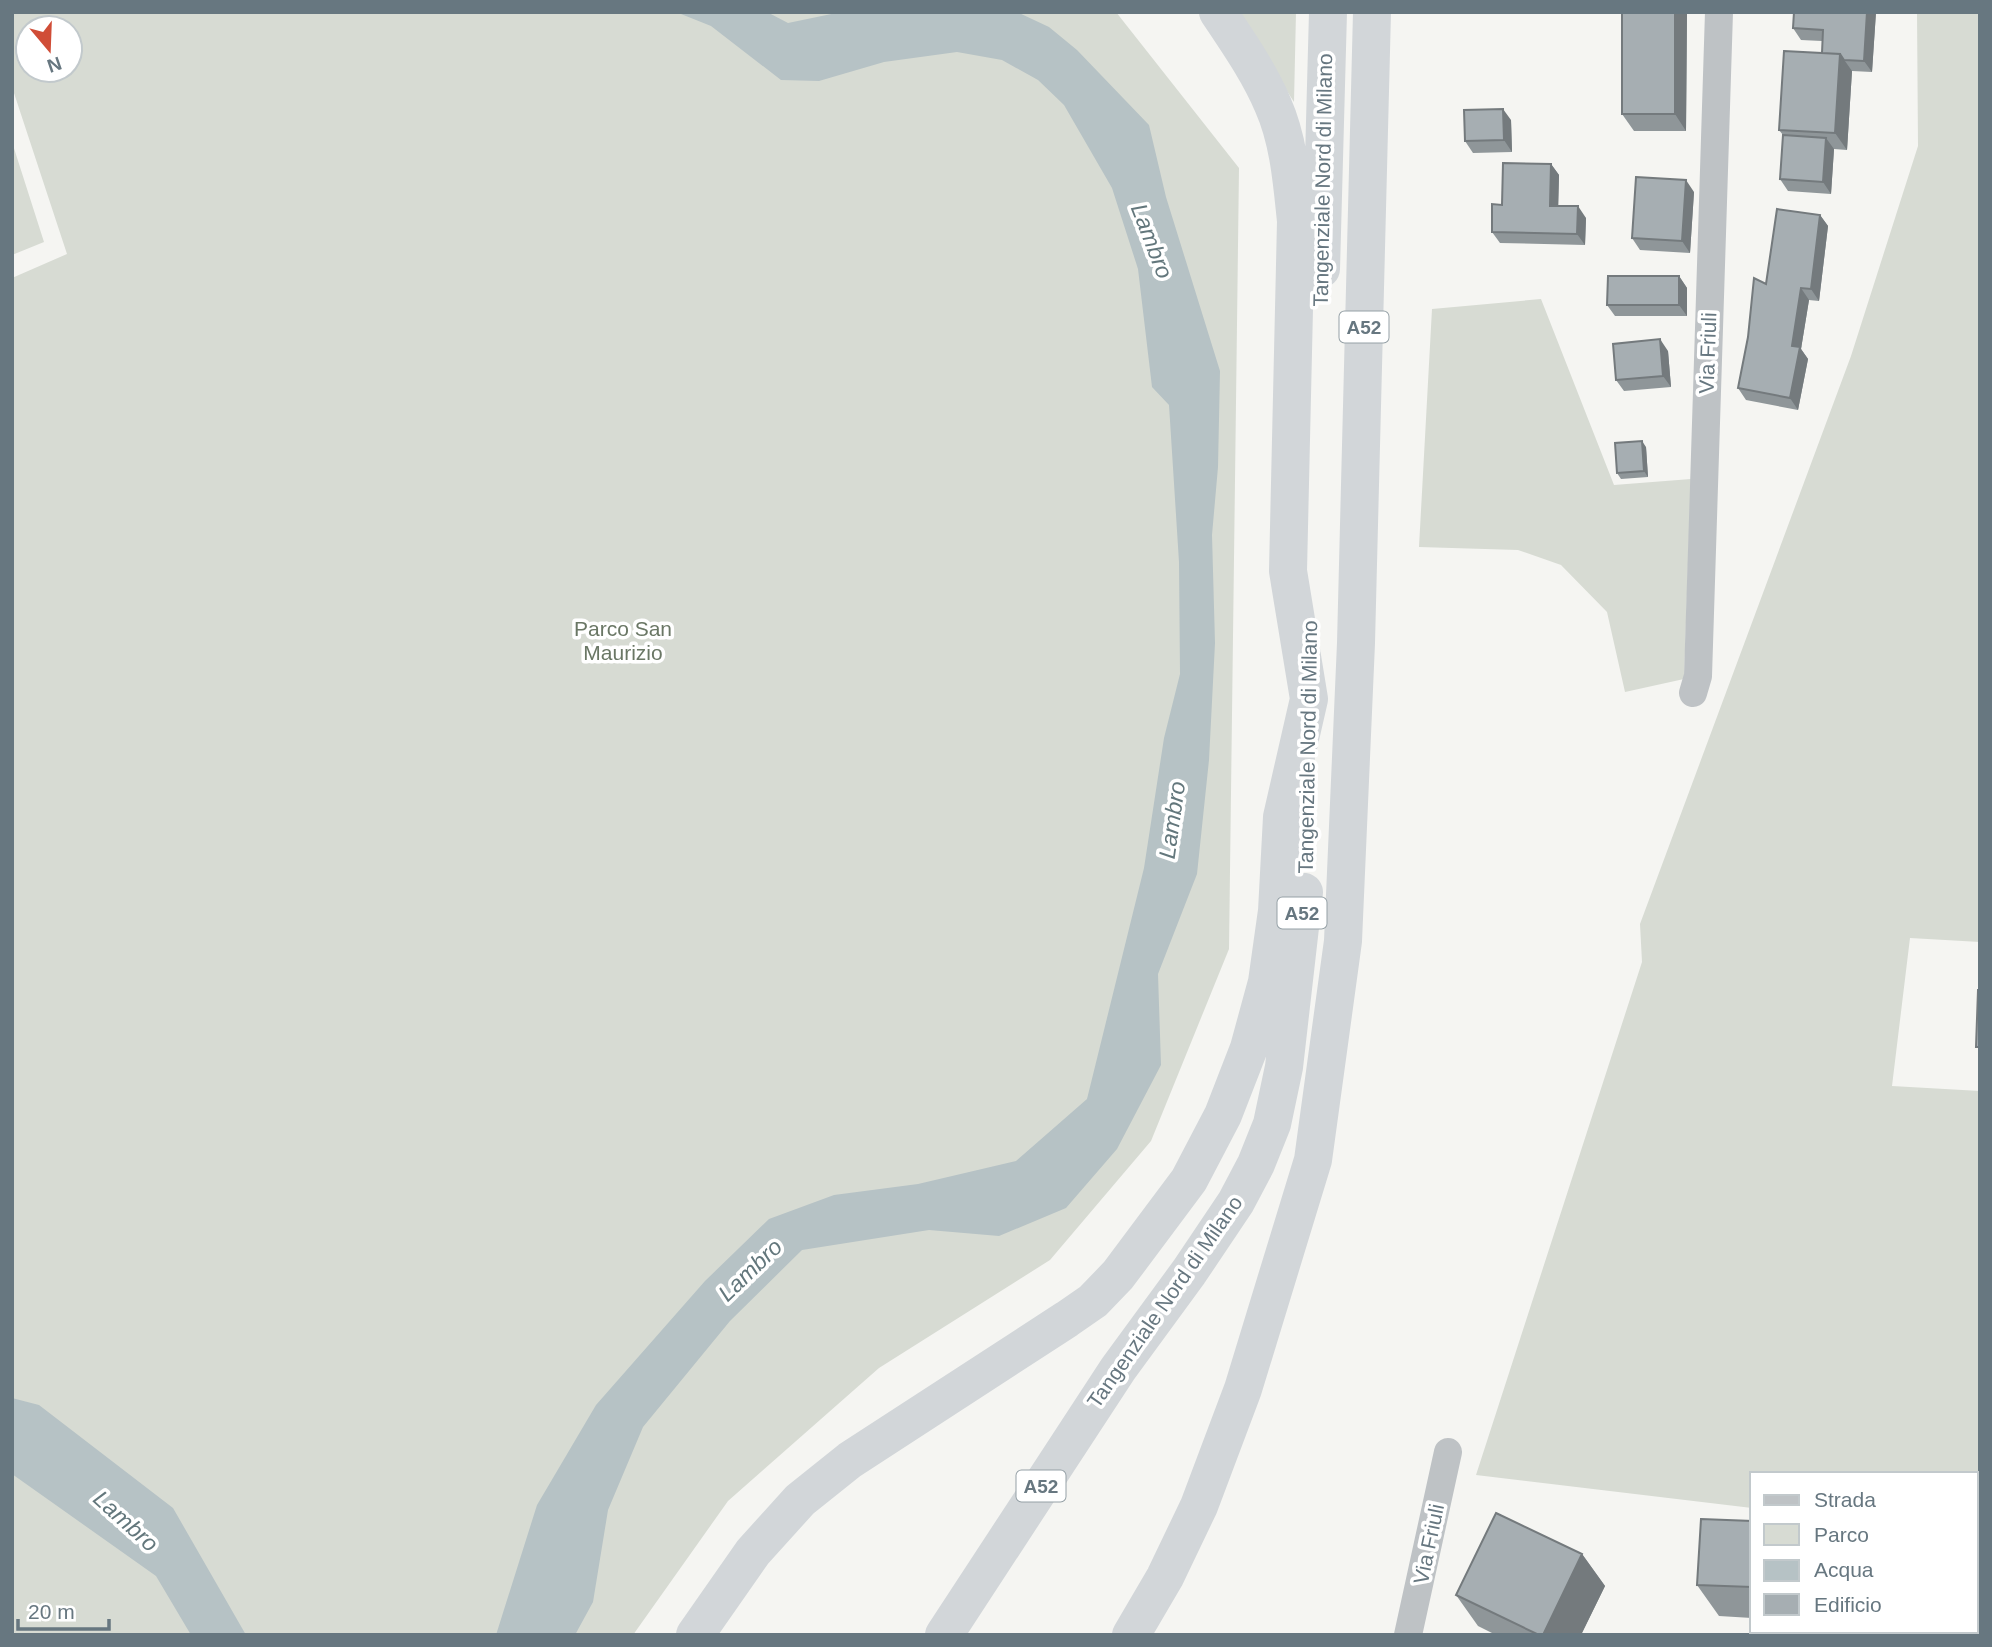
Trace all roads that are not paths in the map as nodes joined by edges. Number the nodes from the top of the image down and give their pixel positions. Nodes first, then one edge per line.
1 (1218, 12) edge
2 (1328, 12) edge
3 (1372, 12) edge
4 (1719, 12) edge
5 (1693, 693) dead end
6 (1309, 699) junction
7 (1448, 1452) dead end
8 (695, 1635) edge
9 (944, 1635) edge
10 (1131, 1635) edge
11 (1408, 1635) edge

1 - 6 highway
2 - 6 highway, Tangenziale Nord di Milano / A52
3 - 10 highway, Tangenziale Nord di Milano / A52
4 - 5 street, Via Friuli
6 - 8 highway
6 - 9 highway, Tangenziale Nord di Milano / A52
7 - 11 street, Via Friuli

